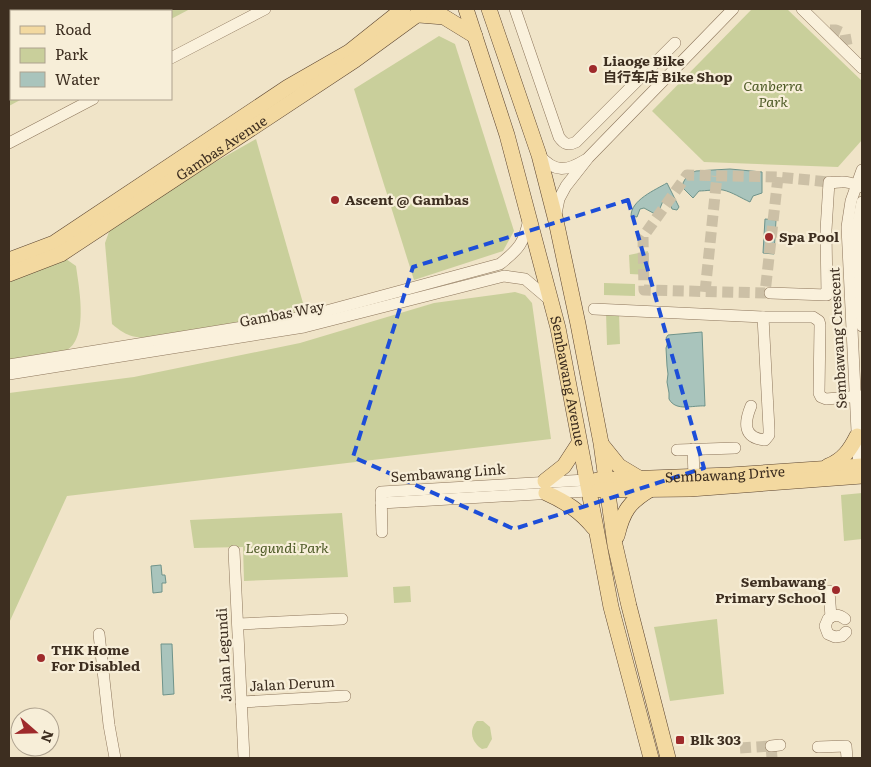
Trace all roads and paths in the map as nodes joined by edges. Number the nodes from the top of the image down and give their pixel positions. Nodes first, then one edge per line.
1 (265, 9) edge
2 (403, 9) edge
3 (466, 9) edge
4 (489, 9) edge
5 (515, 9) edge
6 (733, 9) edge
7 (802, 9) edge
8 (422, 12) edge
9 (475, 36) junction
10 (675, 43) dead end
11 (172, 57) edge
12 (862, 68) edge
13 (91, 100) edge
14 (614, 104) junction
15 (629, 116) junction
16 (9, 143) edge
17 (539, 155) junction
18 (588, 158) junction
19 (862, 170) edge
20 (859, 191) edge
21 (862, 202) edge
22 (529, 217) junction
23 (556, 221) junction
24 (9, 260) edge
25 (9, 274) edge
26 (770, 293) dead end
27 (551, 301) junction
28 (594, 309) dead end
29 (763, 317) junction
30 (862, 326) edge
31 (858, 360) edge
32 (9, 365) edge
33 (9, 374) edge
34 (859, 397) edge
35 (751, 406) dead end
36 (857, 436) junction
37 (579, 442) junction
38 (601, 444) junction
39 (735, 448) dead end
40 (693, 449) junction
41 (677, 450) dead end
42 (820, 470) junction
43 (861, 471) edge
44 (694, 476) junction
45 (639, 478) junction
46 (587, 485) junction
47 (607, 485) junction
48 (545, 487) junction
49 (651, 489) junction
50 (595, 530) junction
51 (382, 532) dead end
52 (615, 545) junction
53 (234, 551) dead end
54 (829, 592) dead end
55 (830, 616) junction
56 (342, 619) dead end
57 (845, 619) dead end
58 (238, 624) junction
59 (846, 632) dead end
60 (99, 634) dead end
61 (345, 696) dead end
62 (241, 702) junction
63 (818, 747) dead end
64 (115, 758) edge
65 (244, 758) edge
66 (651, 758) edge
67 (668, 758) edge
68 (847, 758) edge

1 - 11 street
2 - 24 main road, Gambas Avenue
3 - 9 main road, Sembawang Avenue
4 - 17 main road, Sembawang Avenue
5 - 14 street
6 - 15 street
7 - 12 street
8 - 9 main road
8 - 25 main road, Gambas Avenue
9 - 22 main road, Sembawang Avenue
10 - 14 street
13 - 16 street
14 - 15 street
15 - 18 street
17 - 18 street
17 - 23 main road, Sembawang Avenue
18 - 23 street
19 - 20 street, Sembawang Crescent
20 - 26 street
20 - 31 street, Sembawang Crescent
21 - 30 street, Sembawang Crescent
22 - 27 main road, Sembawang Avenue
22 - 32 street, Gambas Way
23 - 38 main road, Sembawang Avenue
27 - 33 street, Gambas Way
27 - 37 main road, Sembawang Avenue
28 - 29 street
29 - 34 street
29 - 35 street
31 - 34 street, Sembawang Crescent
34 - 36 street, Sembawang Crescent
36 - 42 main road
36 - 43 street, Sembawang Crescent
37 - 46 main road, Sembawang Avenue
37 - 48 main road
38 - 45 main road
38 - 47 main road, Sembawang Avenue
39 - 40 street
40 - 41 street
40 - 44 street
42 - 43 main road, Sembawang Drive
42 - 44 main road, Sembawang Drive
43 - 49 main road, Sembawang Drive
44 - 45 main road, Sembawang Drive
45 - 47 main road, Sembawang Drive
46 - 47 main road, Sembawang Drive
46 - 48 street, Sembawang Link
46 - 50 main road, Sembawang Avenue
47 - 49 main road, Sembawang Drive
47 - 52 main road, Sembawang Avenue
48 - 50 main road
48 - 51 street, Sembawang Link
49 - 52 main road
50 - 66 main road, Sembawang Avenue
52 - 67 main road, Sembawang Avenue
53 - 58 street, Jalan Legundi
54 - 55 street
55 - 57 street
55 - 59 street
56 - 58 street
58 - 62 street, Jalan Legundi
60 - 64 street
61 - 62 street, Jalan Derum
62 - 65 street, Jalan Legundi
63 - 68 street

